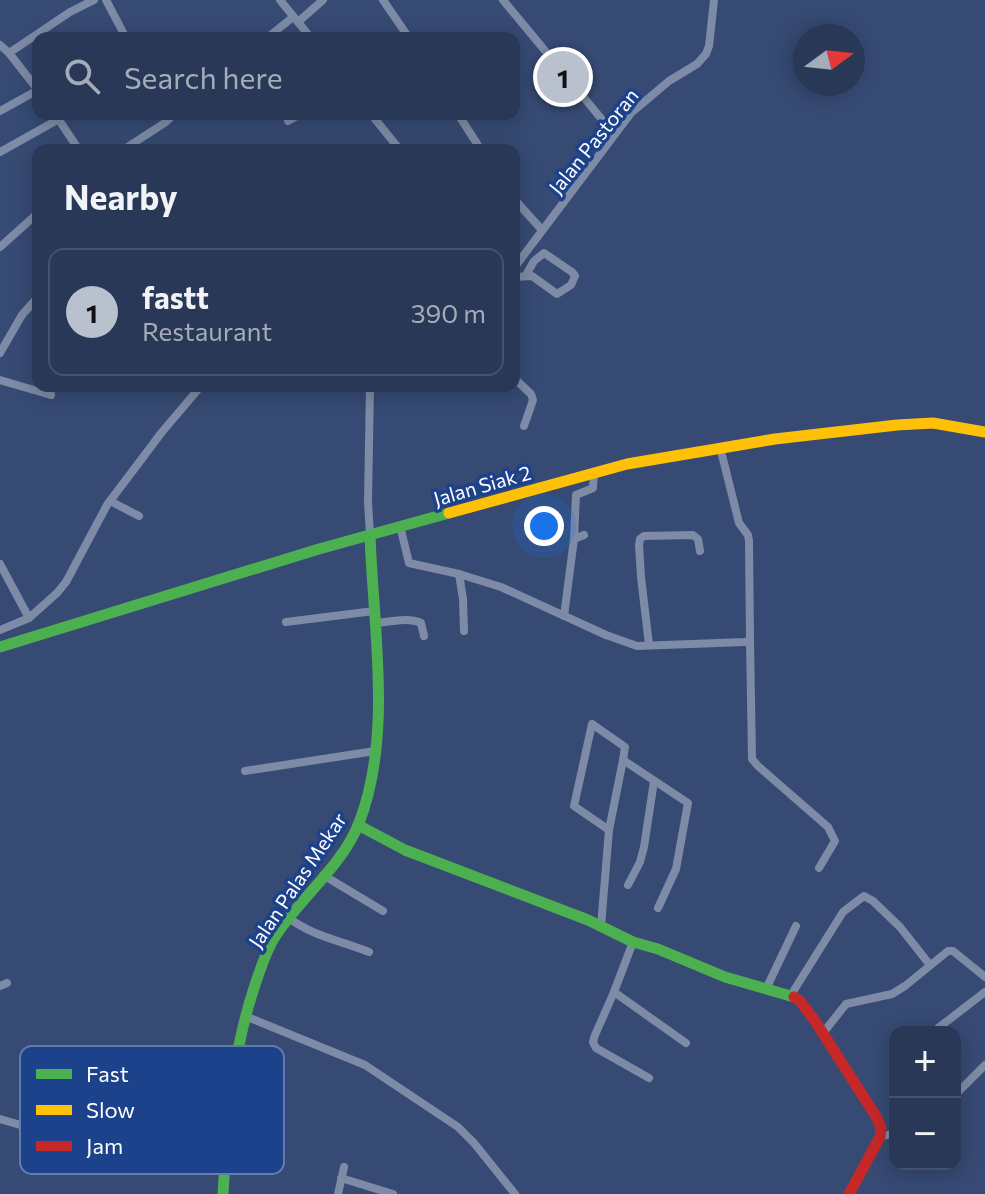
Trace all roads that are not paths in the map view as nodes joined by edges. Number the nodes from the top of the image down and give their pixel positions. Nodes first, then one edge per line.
1 (94, 0) edge
2 (106, 0) edge
3 (280, 0) edge
4 (323, 0) edge
5 (383, 0) edge
6 (503, 0) edge
7 (714, 0) edge
8 (296, 19) junction
9 (40, 32) edge
10 (123, 32) edge
11 (276, 32) edge
12 (306, 32) edge
13 (405, 32) edge
14 (32, 38) edge
15 (0, 45) edge
16 (9, 53) junction
17 (32, 82) edge
18 (32, 93) edge
19 (0, 111) edge
20 (51, 120) edge
21 (60, 120) edge
22 (168, 120) edge
23 (376, 120) edge
24 (462, 120) edge
25 (614, 134) junction
26 (75, 144) edge
27 (132, 144) edge
28 (395, 144) edge
29 (477, 144) edge
30 (0, 152) edge
31 (520, 206) edge
32 (32, 218) edge
33 (542, 230) junction
34 (0, 247) edge
35 (520, 260) edge
36 (526, 275) junction
37 (520, 276) edge
38 (32, 304) edge
39 (0, 353) edge
40 (0, 380) edge
41 (520, 384) edge
42 (32, 389) edge
43 (41, 392) edge
44 (196, 392) edge
45 (370, 392) edge
46 (51, 395) dead end
47 (524, 426) dead end
48 (985, 432) edge
49 (720, 447) junction
50 (594, 472) junction
51 (110, 501) junction
52 (139, 516) dead end
53 (400, 526) junction
54 (370, 535) junction
55 (584, 535) dead end
56 (574, 539) junction
57 (700, 551) dead end
58 (0, 564) edge
59 (459, 574) junction
60 (564, 616) junction
61 (374, 617) junction
62 (29, 618) junction
63 (286, 622) dead end
64 (0, 630) edge
65 (464, 631) dead end
66 (424, 636) dead end
67 (750, 640) junction
68 (649, 645) junction
69 (0, 647) edge
70 (375, 751) junction
71 (623, 760) junction
72 (245, 771) dead end
73 (654, 781) junction
74 (358, 825) junction
75 (609, 830) junction
76 (819, 868) dead end
77 (323, 875) junction
78 (628, 885) dead end
79 (658, 908) dead end
80 (383, 911) dead end
81 (289, 918) junction
82 (601, 926) junction
83 (796, 926) dead end
84 (633, 942) junction
85 (369, 952) dead end
86 (930, 965) junction
87 (985, 977) edge
88 (766, 989) junction
89 (614, 992) junction
90 (985, 992) edge
91 (791, 995) junction
92 (245, 1016) junction
93 (941, 1026) edge
94 (823, 1033) junction
95 (686, 1043) dead end
96 (238, 1046) edge
97 (985, 1065) edge
98 (649, 1078) dead end
99 (961, 1089) edge
100 (0, 1119) edge
101 (20, 1125) edge
102 (889, 1135) edge
103 (880, 1137) junction
104 (344, 1167) dead end
105 (224, 1174) edge
106 (341, 1178) junction
107 (223, 1194) edge
108 (338, 1194) edge
109 (393, 1194) edge
110 (515, 1194) edge
111 (849, 1194) edge

1 - 9 street
2 - 10 street
3 - 8 street
4 - 8 street
5 - 13 street
6 - 25 street
7 - 25 street, Jalan Pastoran
8 - 11 street
8 - 12 street
14 - 16 street
15 - 16 street
16 - 17 street
18 - 19 street
20 - 30 street
21 - 26 street
22 - 27 street
23 - 28 street
24 - 29 street
25 - 33 street, Jalan Pastoran
31 - 33 street
32 - 34 street
33 - 35 street, Jalan Pastoran
36 - 36 street
36 - 37 street
38 - 39 street
40 - 42 street
41 - 47 street
43 - 46 street
44 - 51 street
45 - 54 street
48 - 49 main road, Jalan Siak 2
49 - 50 main road, Jalan Siak 2
49 - 67 street
50 - 53 main road, Jalan Siak 2
50 - 56 street
51 - 52 street
51 - 62 street
53 - 54 main road, Jalan Siak 2
53 - 59 street
54 - 61 main road, Jalan Palas Mekar
54 - 69 main road, Jalan Siak 2
55 - 56 street
56 - 60 street
57 - 68 street
58 - 62 street
59 - 60 street
59 - 65 street
60 - 68 street
61 - 63 street
61 - 66 street
61 - 70 main road, Jalan Palas Mekar
62 - 64 street
67 - 68 street
67 - 76 street
70 - 72 street
70 - 74 main road, Jalan Palas Mekar
71 - 73 street
71 - 75 street
71 - 75 street
73 - 78 street
73 - 79 street
74 - 77 main road, Jalan Palas Mekar
74 - 82 main road
75 - 82 street
77 - 80 street
77 - 81 main road, Jalan Palas Mekar
81 - 85 street
81 - 92 main road, Jalan Palas Mekar
82 - 84 main road
83 - 88 street
84 - 88 main road
84 - 89 street
86 - 87 street
86 - 91 street
86 - 94 street
88 - 91 main road
89 - 95 street
89 - 98 street
90 - 93 street
91 - 94 main road
92 - 96 main road, Jalan Palas Mekar
92 - 110 street
94 - 103 main road
97 - 99 street
100 - 101 street
102 - 103 street
103 - 111 main road
104 - 106 street
105 - 107 main road, Jalan Palas Mekar
106 - 108 street
106 - 109 street

